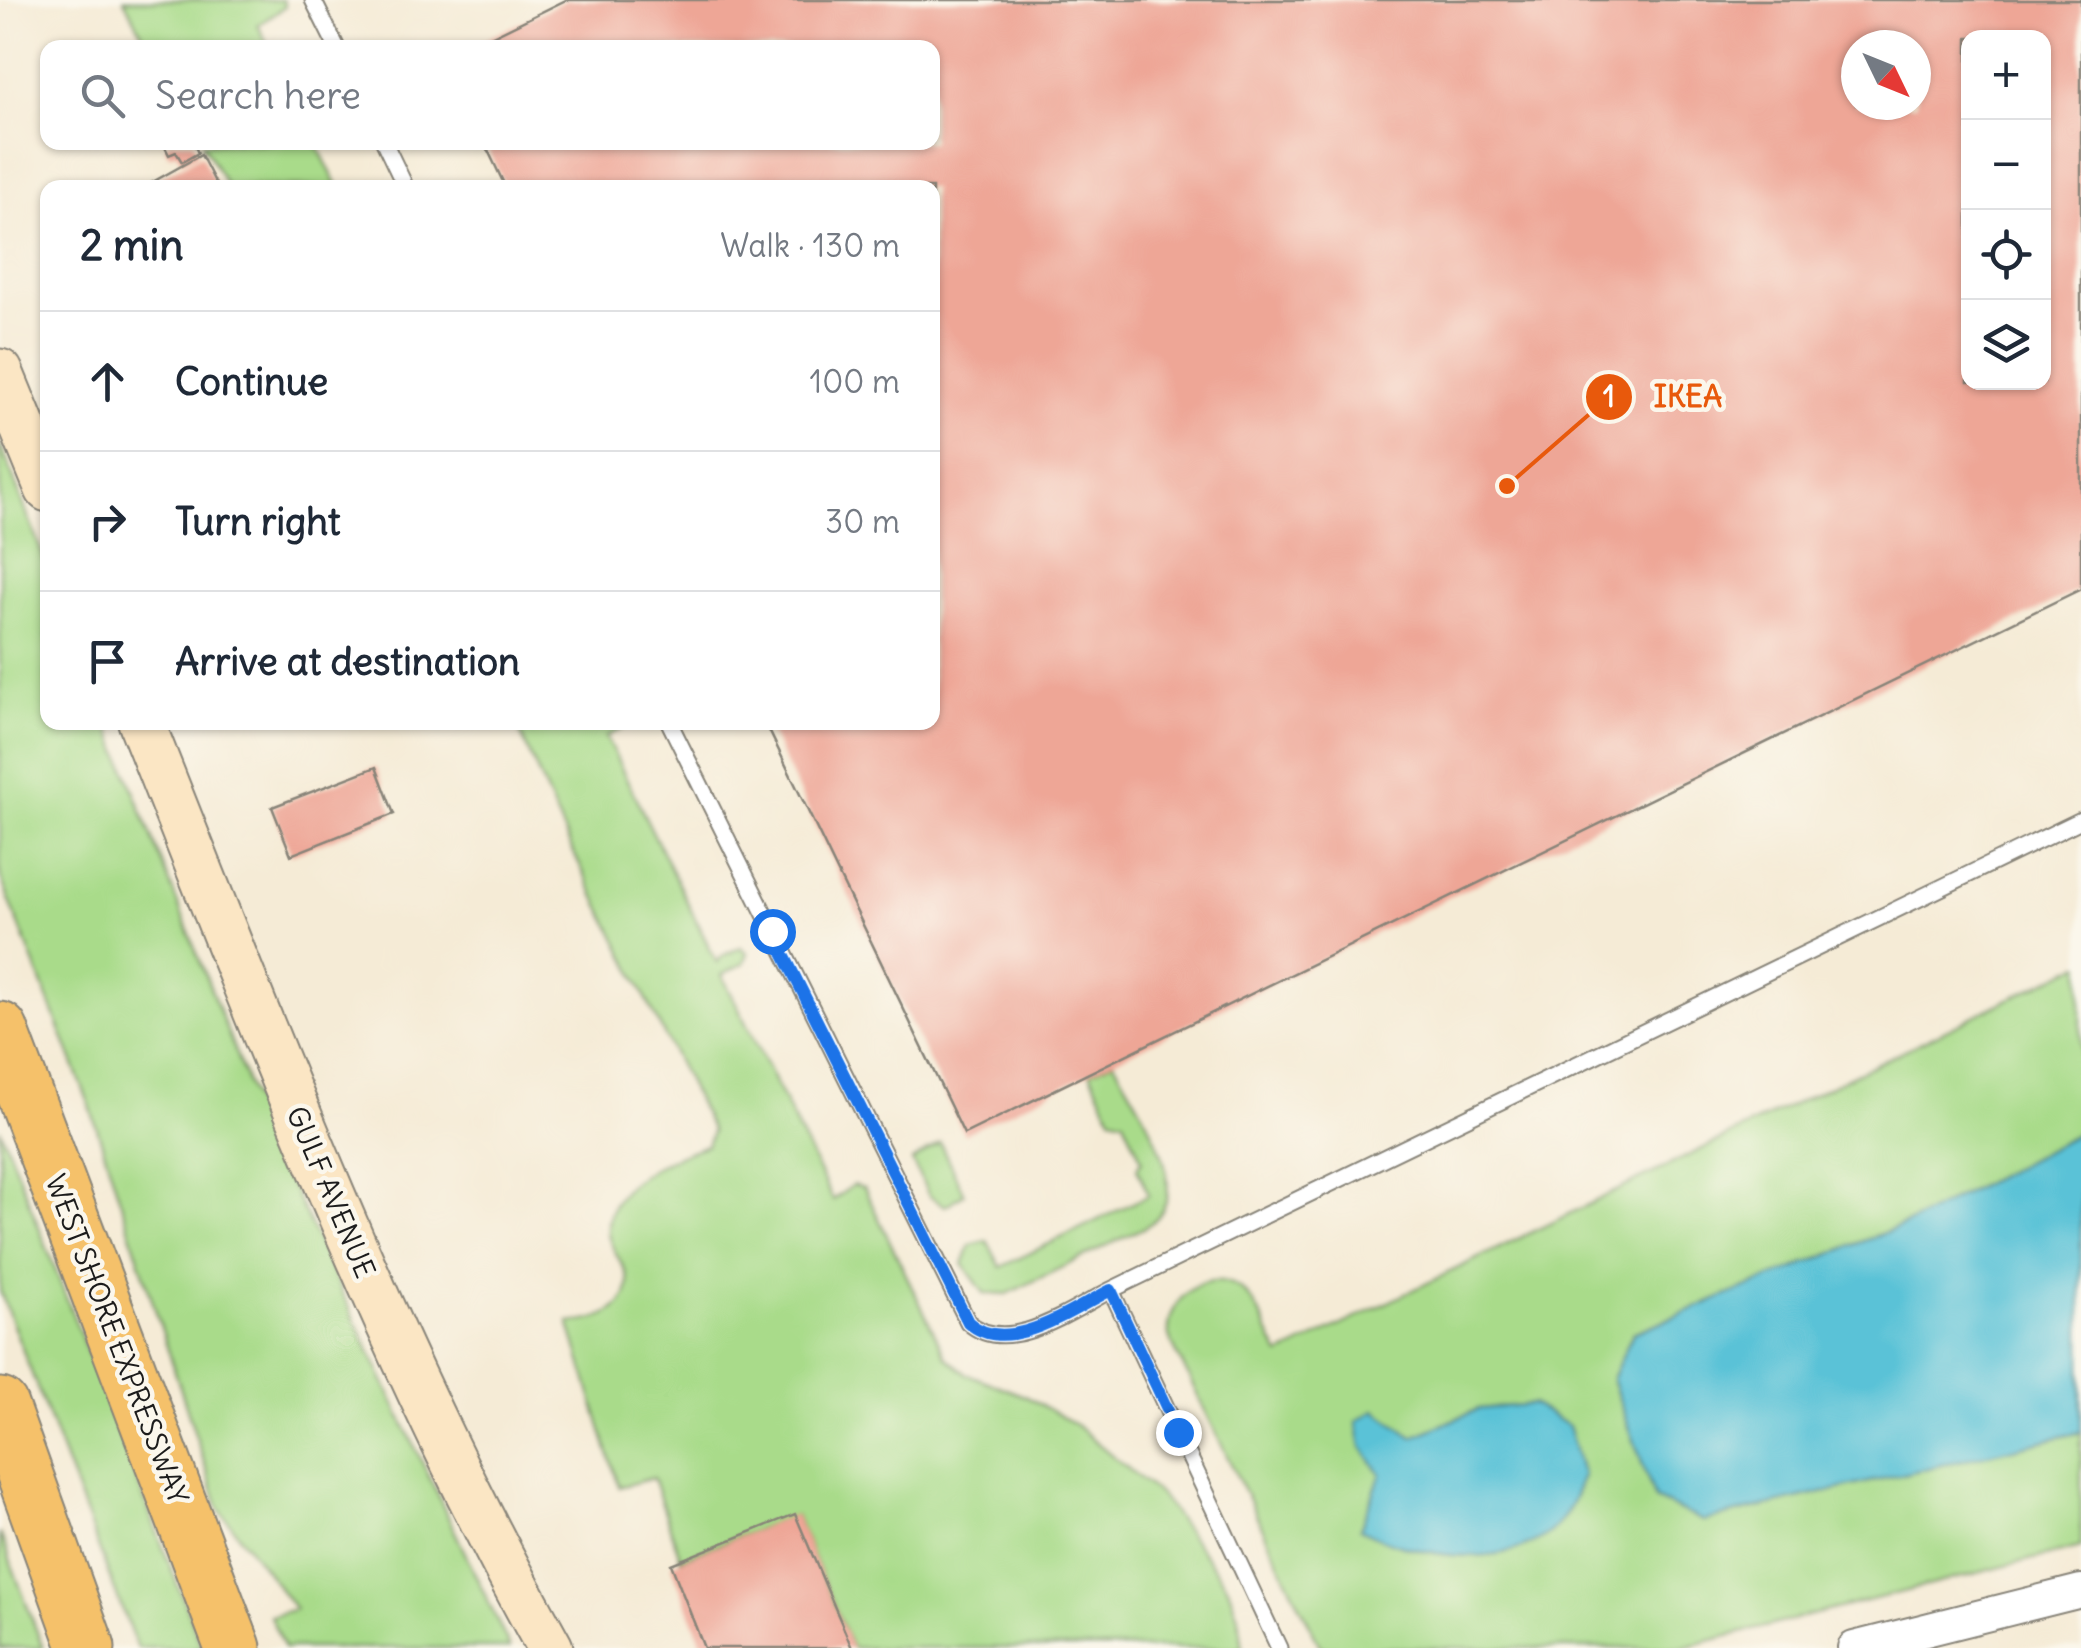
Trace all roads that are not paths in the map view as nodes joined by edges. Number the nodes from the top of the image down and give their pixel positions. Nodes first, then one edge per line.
1 (314, 0) edge
2 (333, 40) edge
3 (388, 150) edge
4 (402, 180) edge
5 (0, 372) edge
6 (40, 470) edge
7 (143, 730) edge
8 (673, 730) edge
9 (2081, 820) edge
10 (0, 1030) edge
11 (1111, 1290) junction
12 (0, 1406) edge
13 (2081, 1591) edge
14 (88, 1648) edge
15 (233, 1648) edge
16 (550, 1648) edge
17 (1279, 1648) edge
18 (1854, 1648) edge

1 - 2 lane
3 - 4 lane
5 - 6 street
7 - 16 street, GULF AVENUE
8 - 11 lane
9 - 11 lane
10 - 15 highway, WEST SHORE EXPRESSWAY
11 - 17 lane
12 - 14 highway
13 - 18 street

